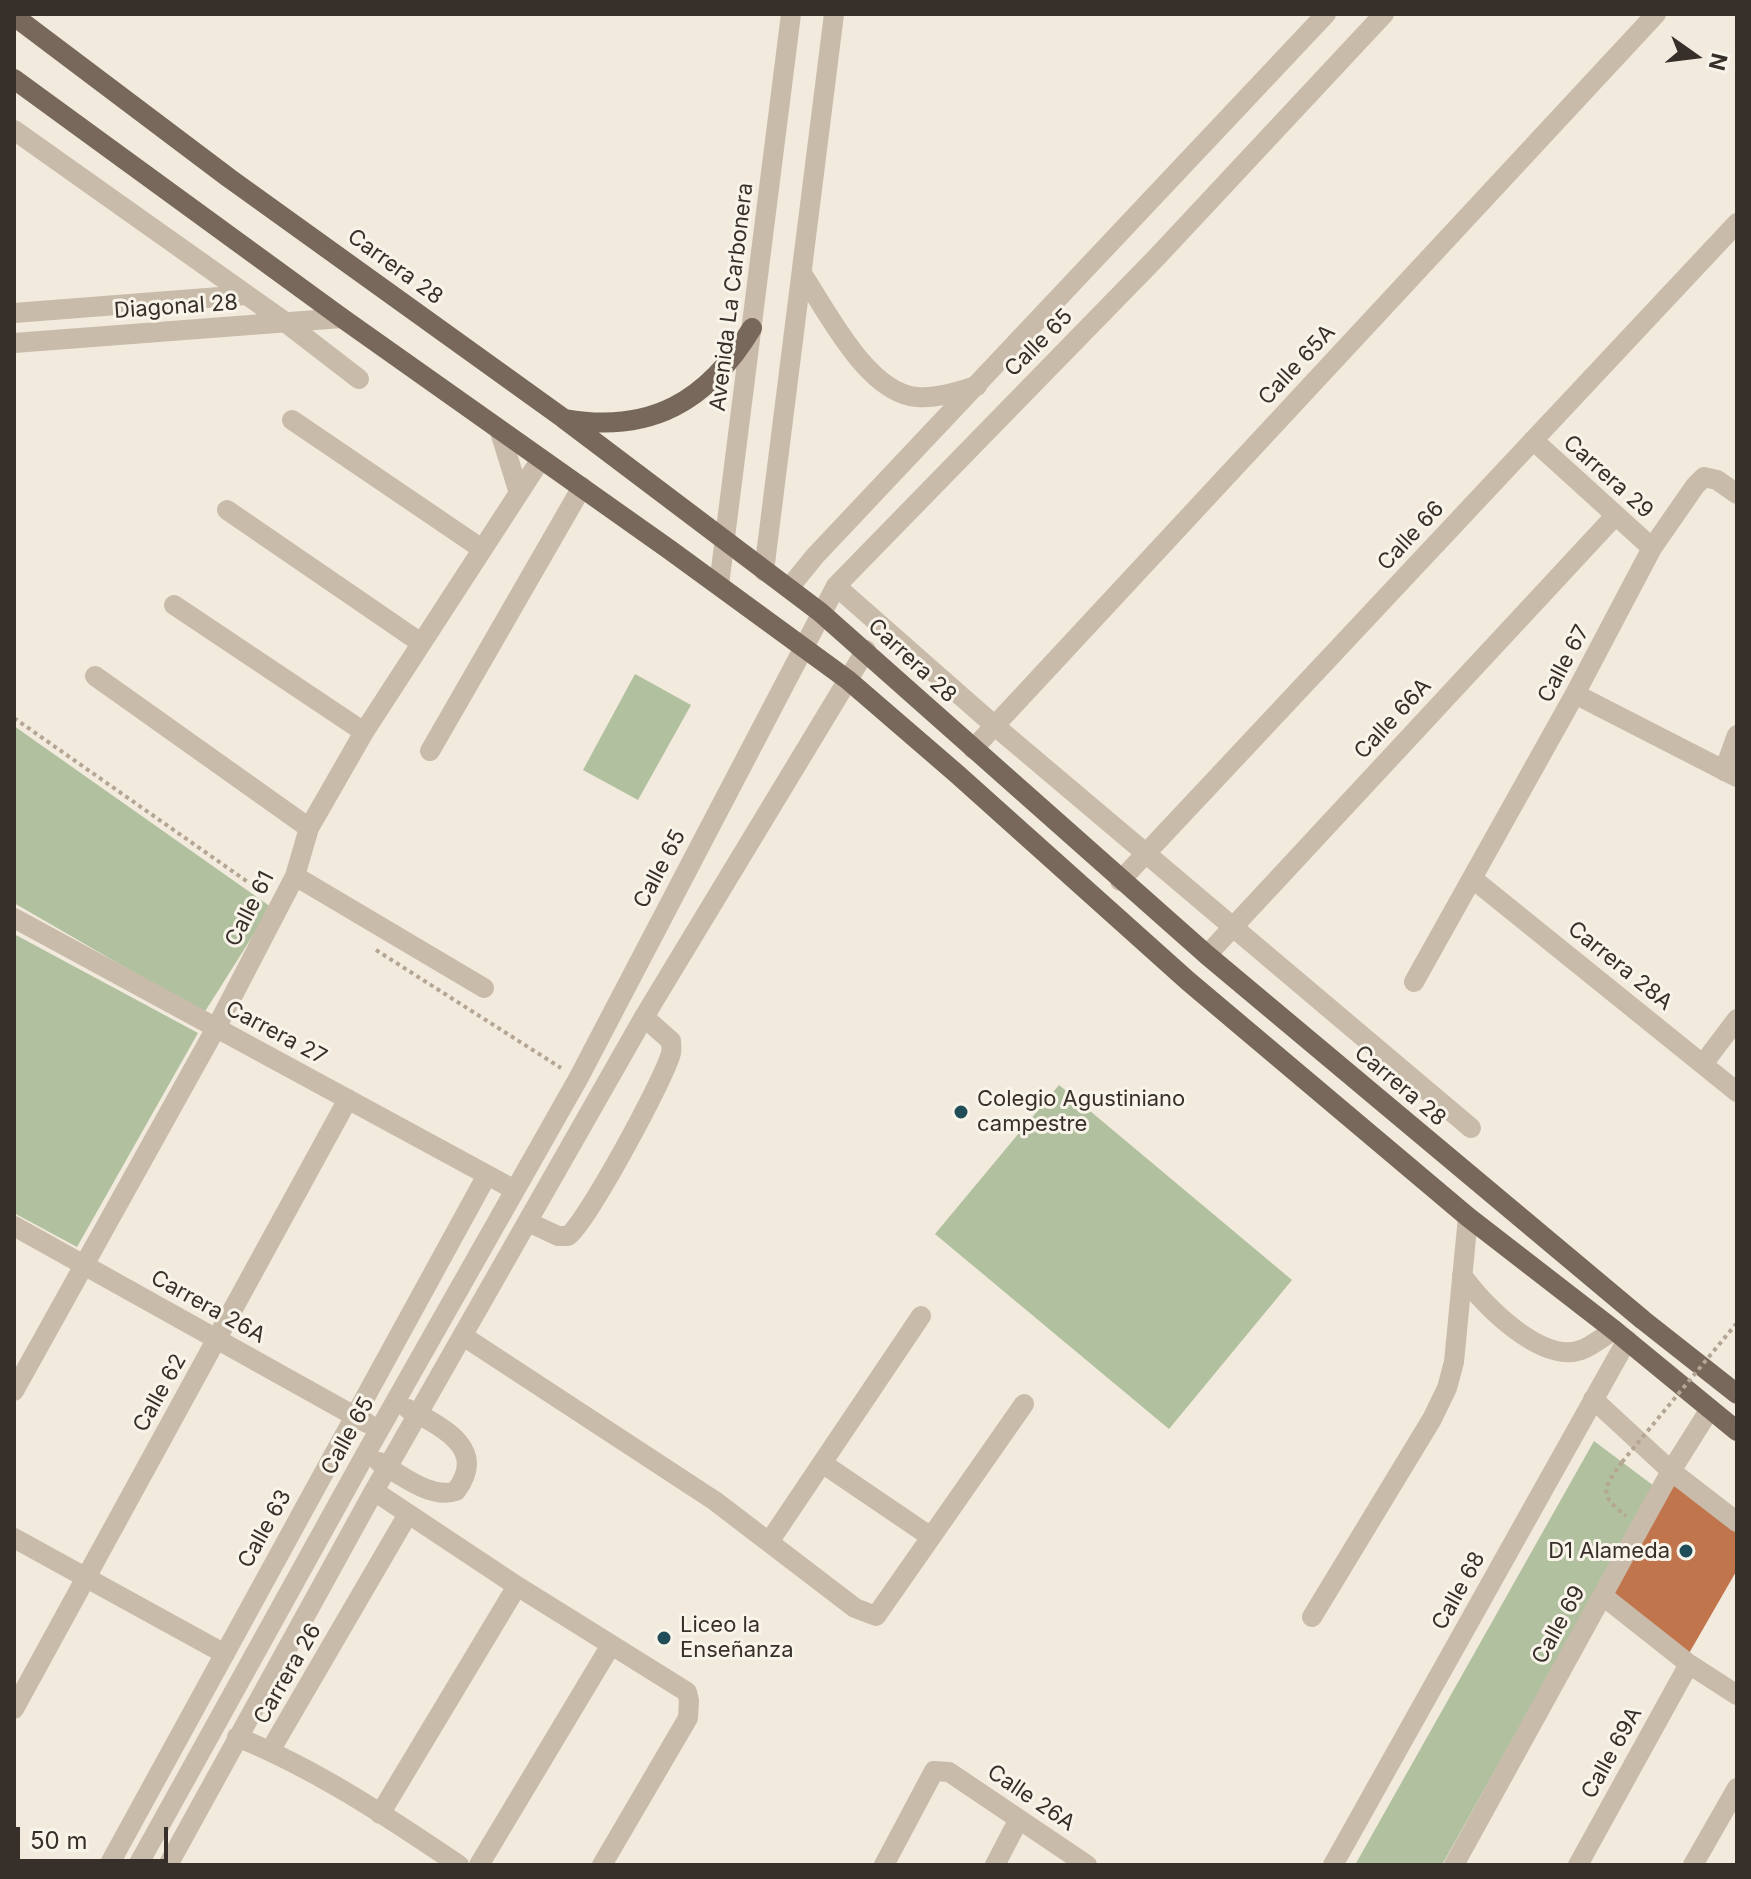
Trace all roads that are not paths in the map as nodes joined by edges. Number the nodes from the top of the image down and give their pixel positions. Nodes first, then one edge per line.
1 (791, 14) edge
2 (834, 14) edge
3 (1326, 14) edge
4 (1384, 14) edge
5 (1656, 14) edge
6 (24, 18) edge
7 (14, 79) edge
8 (14, 130) edge
9 (1737, 223) edge
10 (802, 274) junction
11 (245, 295) junction
12 (14, 313) edge
13 (342, 318) junction
14 (285, 322) junction
15 (752, 328) junction
16 (14, 339) edge
17 (14, 365) edge
18 (359, 379) dead end
19 (977, 386) junction
20 (563, 418) junction
21 (292, 420) dead end
22 (500, 432) junction
23 (1533, 440) junction
24 (541, 459) junction
25 (582, 487) junction
26 (519, 493) junction
27 (1737, 494) edge
28 (227, 510) dead end
29 (1615, 516) junction
30 (725, 542) junction
31 (1652, 548) junction
32 (482, 549) junction
33 (764, 571) junction
34 (719, 585) junction
35 (836, 586) junction
36 (789, 588) junction
37 (174, 605) dead end
38 (820, 612) junction
39 (421, 643) junction
40 (804, 647) junction
41 (866, 650) junction
42 (95, 676) dead end
43 (848, 680) junction
44 (1575, 694) junction
45 (995, 726) junction
46 (364, 732) junction
47 (1737, 735) edge
48 (973, 749) junction
49 (430, 751) dead end
50 (1731, 774) edge
51 (309, 828) junction
52 (1146, 853) junction
53 (1473, 879) junction
54 (1120, 881) junction
55 (287, 891) junction
56 (14, 918) edge
57 (1233, 926) junction
58 (1207, 955) junction
59 (1414, 982) dead end
60 (484, 988) dead end
61 (644, 1017) junction
62 (1737, 1019) edge
63 (216, 1028) junction
64 (1703, 1064) junction
65 (1737, 1092) edge
66 (348, 1099) junction
67 (1471, 1128) dead end
68 (487, 1175) junction
69 (515, 1190) junction
70 (1468, 1217) junction
71 (528, 1222) junction
72 (14, 1226) edge
73 (86, 1266) junction
74 (1462, 1275) junction
75 (921, 1316) dead end
76 (1620, 1335) junction
77 (463, 1336) junction
78 (217, 1339) junction
79 (14, 1391) edge
80 (1737, 1394) edge
81 (1593, 1399) junction
82 (395, 1402) junction
83 (1024, 1404) dead end
84 (1710, 1409) junction
85 (418, 1414) junction
86 (355, 1416) junction
87 (379, 1430) junction
88 (1737, 1431) edge
89 (365, 1455) junction
90 (822, 1463) junction
91 (388, 1468) junction
92 (1671, 1471) junction
93 (374, 1491) junction
94 (408, 1514) junction
95 (1737, 1522) edge
96 (931, 1537) junction
97 (14, 1538) edge
98 (769, 1542) junction
99 (86, 1577) junction
100 (517, 1586) junction
101 (1603, 1596) junction
102 (1312, 1617) dead end
103 (611, 1645) junction
104 (225, 1654) junction
105 (1689, 1664) junction
106 (1737, 1695) edge
107 (14, 1709) edge
108 (237, 1737) junction
109 (270, 1751) junction
110 (1737, 1788) edge
111 (380, 1814) junction
112 (1019, 1819) junction
113 (434, 1858) edge
114 (109, 1865) edge
115 (138, 1865) edge
116 (168, 1865) edge
117 (459, 1865) edge
118 (479, 1865) edge
119 (602, 1865) edge
120 (884, 1865) edge
121 (995, 1865) edge
122 (1087, 1865) edge
123 (1333, 1865) edge
124 (1454, 1865) edge
125 (1578, 1865) edge
126 (1693, 1865) edge

1 - 15 street, Avenida La Carbonera
2 - 10 street
3 - 19 street, Calle 65
4 - 35 street, Calle 65
5 - 45 street, Calle 65A
6 - 20 main road, Carrera 28
7 - 13 main road
8 - 11 street
9 - 23 street, Calle 66
10 - 19 street
10 - 33 street
11 - 12 street, Diagonal 28
11 - 14 street
13 - 14 street, Diagonal 28
13 - 22 main road
14 - 16 street, Diagonal 28
14 - 18 street
15 - 20 main road
15 - 30 street, Avenida La Carbonera
16 - 17 street
19 - 36 street, Calle 65
20 - 30 main road, Carrera 28
21 - 32 street
22 - 24 main road
22 - 26 street
23 - 29 street, Carrera 29
23 - 52 street, Calle 66
24 - 25 main road
24 - 26 street, Calle 61
25 - 34 main road
25 - 49 street
26 - 32 street, Calle 61
27 - 31 street, Calle 67
28 - 39 street
29 - 31 street, Carrera 29
29 - 57 street, Calle 66A
30 - 33 main road, Carrera 28
30 - 34 street, Avenida La Carbonera
31 - 44 street, Calle 67
32 - 39 street, Calle 61
33 - 36 main road, Carrera 28
34 - 40 main road
35 - 38 street, Calle 65
35 - 45 street
36 - 38 main road, Carrera 28
37 - 46 street
38 - 40 street, Calle 65
38 - 41 main road, Carrera 28
39 - 46 street, Calle 61
40 - 43 main road
40 - 69 street, Calle 65
41 - 43 street
41 - 48 main road, Carrera 28
42 - 51 street
43 - 61 street
43 - 70 main road
44 - 50 street
44 - 53 street, Calle 67
45 - 48 street, Calle 65A
45 - 52 street
46 - 51 street, Calle 61
47 - 50 street
48 - 54 main road, Carrera 28
51 - 55 street, Calle 61
52 - 54 street, Calle 66
52 - 57 street
53 - 59 street, Calle 67
53 - 64 street, Carrera 28A
54 - 58 main road, Carrera 28
55 - 60 street
55 - 63 street, Calle 61
56 - 63 street, Carrera 27
57 - 58 street, Calle 66A
57 - 67 street
58 - 80 main road, Carrera 28
61 - 71 street
61 - 71 street
62 - 64 street
63 - 66 street, Carrera 27
63 - 73 street, Calle 61
64 - 65 street, Carrera 28A
66 - 68 street, Carrera 27
66 - 78 street, Calle 62
68 - 69 street, Carrera 27
68 - 86 street, Calle 63
69 - 82 street, Calle 65
70 - 74 street
70 - 76 main road
71 - 77 street
72 - 73 street, Carrera 26A
73 - 78 street, Carrera 26A
73 - 79 street, Calle 61
74 - 76 street
74 - 102 street
75 - 90 street
76 - 81 street, Calle 68
76 - 84 main road
77 - 85 street
77 - 98 street
78 - 86 street, Carrera 26A
78 - 99 street, Calle 62
81 - 92 street
81 - 123 street, Calle 68
82 - 85 street
82 - 87 street, Calle 65
83 - 96 street
84 - 88 main road
84 - 92 street, Calle 69
85 - 91 street
85 - 91 street
86 - 87 street, Carrera 26A
86 - 104 street, Calle 63
87 - 89 street, Calle 65
89 - 91 street
89 - 115 street, Calle 65
90 - 96 street
90 - 98 street
91 - 93 street
92 - 95 street
92 - 101 street, Calle 69
93 - 94 street
93 - 108 street
94 - 100 street
94 - 109 street, Carrera 26
96 - 98 street
97 - 99 street
99 - 104 street
99 - 107 street, Calle 62
100 - 103 street
100 - 111 street
101 - 105 street
101 - 124 street, Calle 69
103 - 118 street
103 - 119 street
104 - 114 street, Calle 63
105 - 106 street
105 - 125 street, Calle 69A
108 - 109 street
108 - 116 street
109 - 111 street, Carrera 26
110 - 126 street
111 - 113 street, Carrera 26
112 - 120 street, Calle 26A
112 - 121 street
112 - 122 street, Calle 26A
113 - 117 street, Carrera 26

